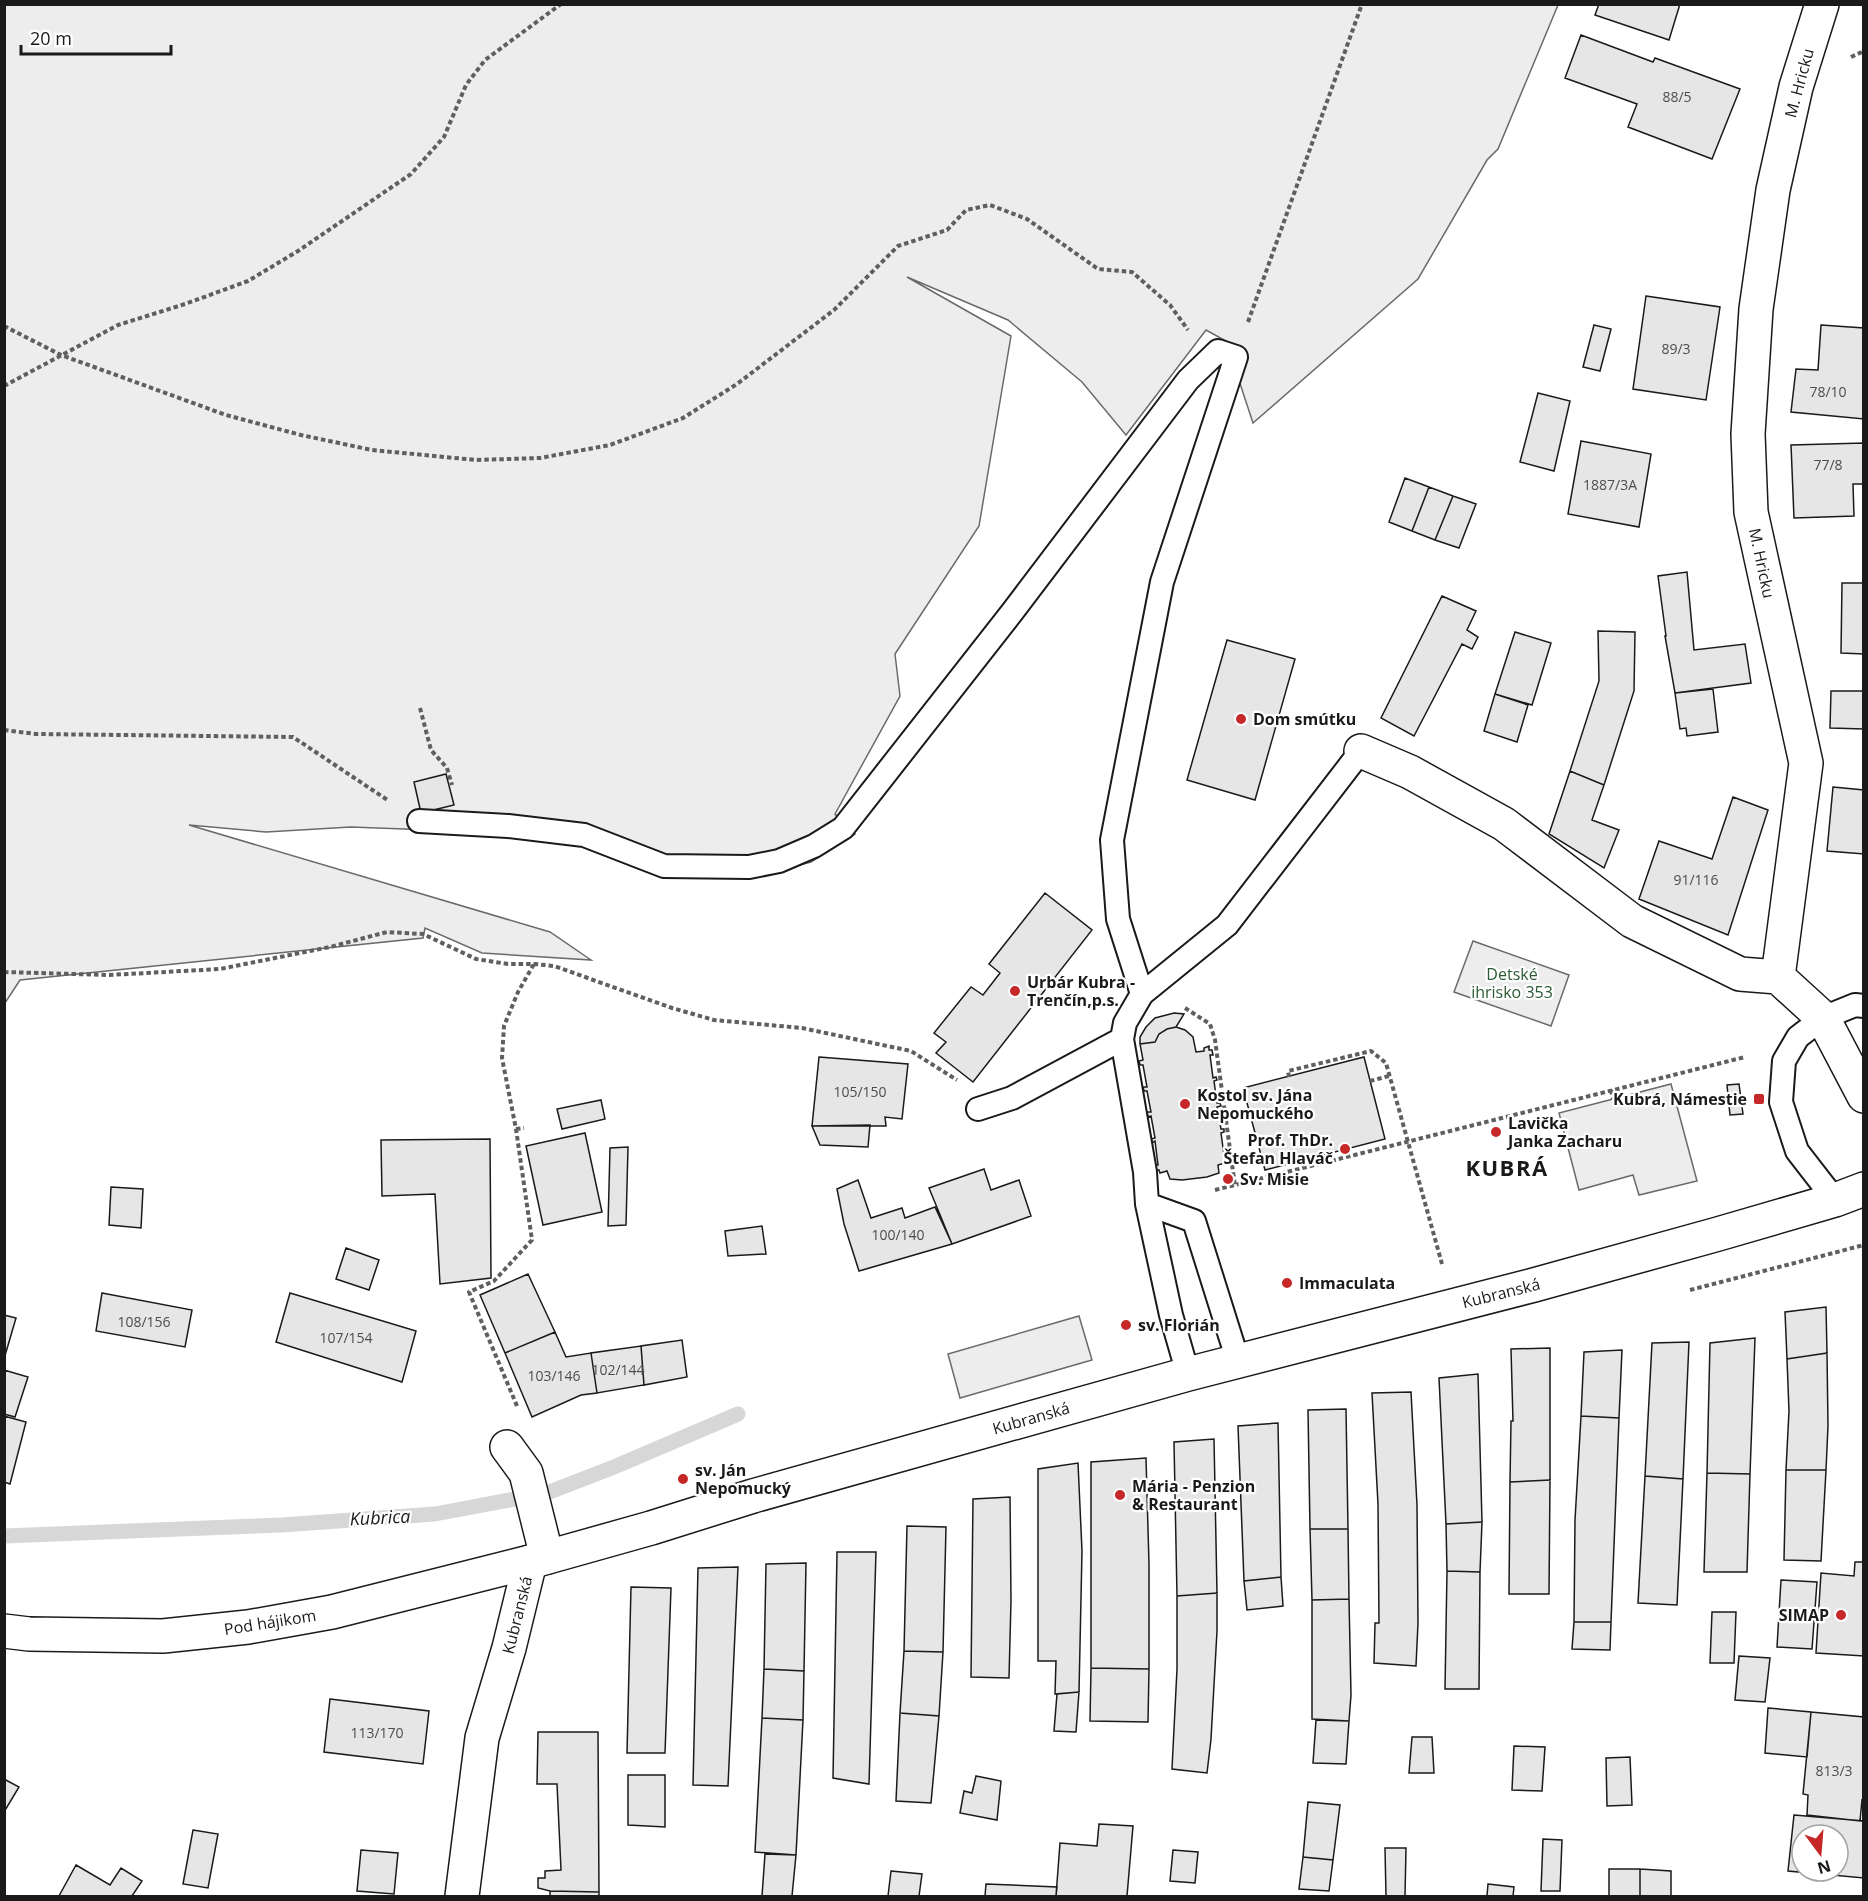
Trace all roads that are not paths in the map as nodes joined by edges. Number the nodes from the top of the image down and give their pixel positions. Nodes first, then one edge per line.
1 (1822, 4) edge
2 (1361, 751) joint
3 (419, 821) road end
4 (1778, 977) junction
5 (1142, 994) junction
6 (1863, 1006) edge
7 (1823, 1018) junction
8 (1122, 1039) junction
9 (1863, 1096) edge
10 (978, 1109) road end
11 (1850, 1195) edge
12 (1148, 1204) junction
13 (1238, 1361) junction
14 (1188, 1374) junction
15 (507, 1447) dead end
16 (539, 1549) junction
17 (4, 1631) edge
18 (462, 1896) edge

1 - 4 street, M. Hricku
2 - 4 street
2 - 5 lane
3 - 5 lane
4 - 7 street
5 - 8 lane
6 - 7 lane
7 - 9 street
7 - 11 lane
8 - 10 lane
8 - 12 lane
11 - 13 street, Kubranská
12 - 13 lane
12 - 14 lane
13 - 14 street, Kubranská
14 - 16 street, Kubranská
15 - 16 street
16 - 17 street, Pod hájikom
16 - 18 street, Kubranská

